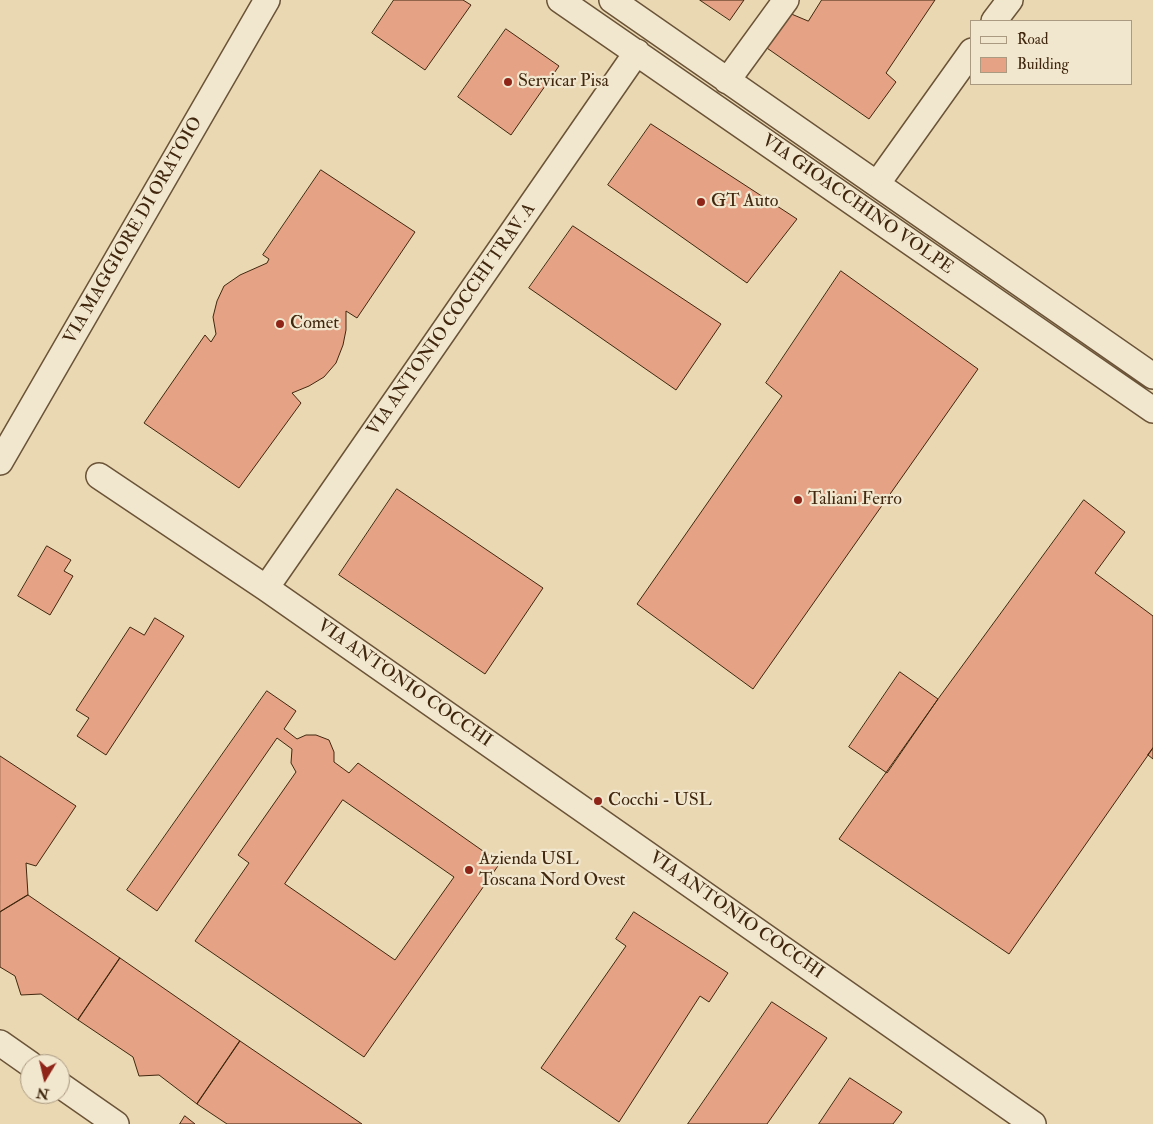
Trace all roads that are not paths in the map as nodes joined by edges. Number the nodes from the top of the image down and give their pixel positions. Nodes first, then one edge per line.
1 (267, 0) edge
2 (560, 0) edge
3 (612, 0) edge
4 (786, 0) edge
5 (1010, 0) edge
6 (995, 20) edge
7 (637, 52) junction
8 (970, 54) edge
9 (727, 81) junction
10 (877, 184) junction
11 (1153, 376) edge
12 (1153, 410) edge
13 (0, 462) edge
14 (99, 476) dead end
15 (266, 588) junction
16 (0, 1043) edge
17 (20, 1057) edge
18 (70, 1092) edge
19 (116, 1124) edge
20 (1033, 1124) edge

1 - 13 street, VIA MAGGIORE DI ORATOIO
2 - 7 street, VIA GIOACCHINO VOLPE
3 - 9 street, VIA GIOACCHINO VOLPE
4 - 9 street
5 - 6 street
7 - 12 street, VIA GIOACCHINO VOLPE
7 - 15 street, VIA ANTONIO COCCHI TRAV. A
8 - 10 street
9 - 10 street, VIA GIOACCHINO VOLPE
10 - 11 street, VIA GIOACCHINO VOLPE
14 - 15 street, VIA ANTONIO COCCHI
15 - 20 street, VIA ANTONIO COCCHI
16 - 17 street
18 - 19 street

